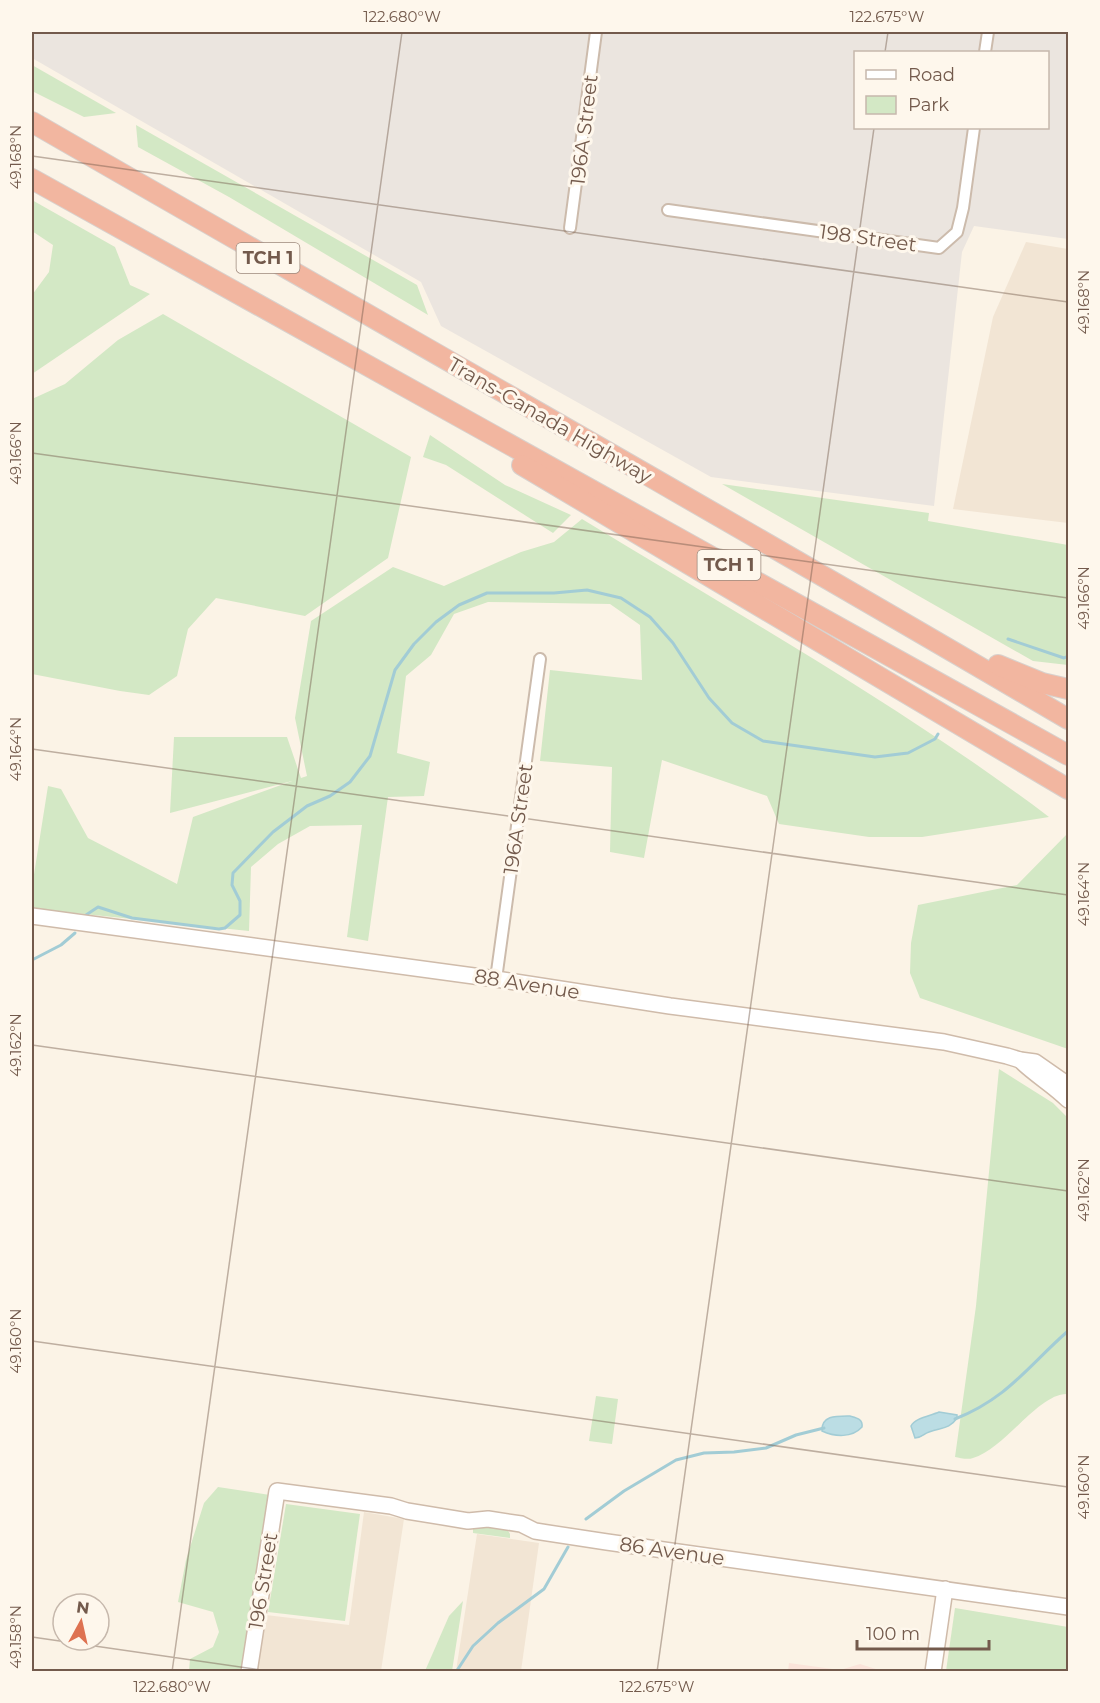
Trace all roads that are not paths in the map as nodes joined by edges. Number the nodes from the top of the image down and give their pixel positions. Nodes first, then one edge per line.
1 (596, 32) edge
2 (988, 32) edge
3 (985, 51) edge
4 (32, 122) edge
5 (974, 129) edge
6 (32, 179) edge
7 (668, 210) dead end
8 (570, 228) dead end
9 (389, 378) junction
10 (844, 587) junction
11 (540, 659) dead end
12 (1068, 689) edge
13 (1068, 719) edge
14 (1068, 755) edge
15 (1068, 789) edge
16 (32, 916) edge
17 (496, 979) junction
18 (1020, 1060) junction
19 (1068, 1085) edge
20 (1068, 1100) edge
21 (277, 1491) joint
22 (945, 1589) junction
23 (1068, 1607) edge
24 (249, 1671) edge
25 (933, 1671) edge

1 - 8 street, 196A Street
2 - 3 street
4 - 10 highway, Trans-Canada Highway / TCH 1
5 - 7 street, 198 Street
6 - 9 highway, Trans-Canada Highway / TCH 1
9 - 14 highway, Trans-Canada Highway / TCH 1
9 - 15 highway
10 - 12 highway
10 - 13 highway, Trans-Canada Highway / TCH 1
11 - 17 street, 196A Street
16 - 17 main road, 88 Avenue
17 - 18 main road, 88 Avenue
18 - 19 main road, 88 Avenue
18 - 20 main road
21 - 22 main road, 86 Avenue
21 - 24 main road, 196 Street
22 - 23 main road, 86 Avenue
22 - 25 main road

